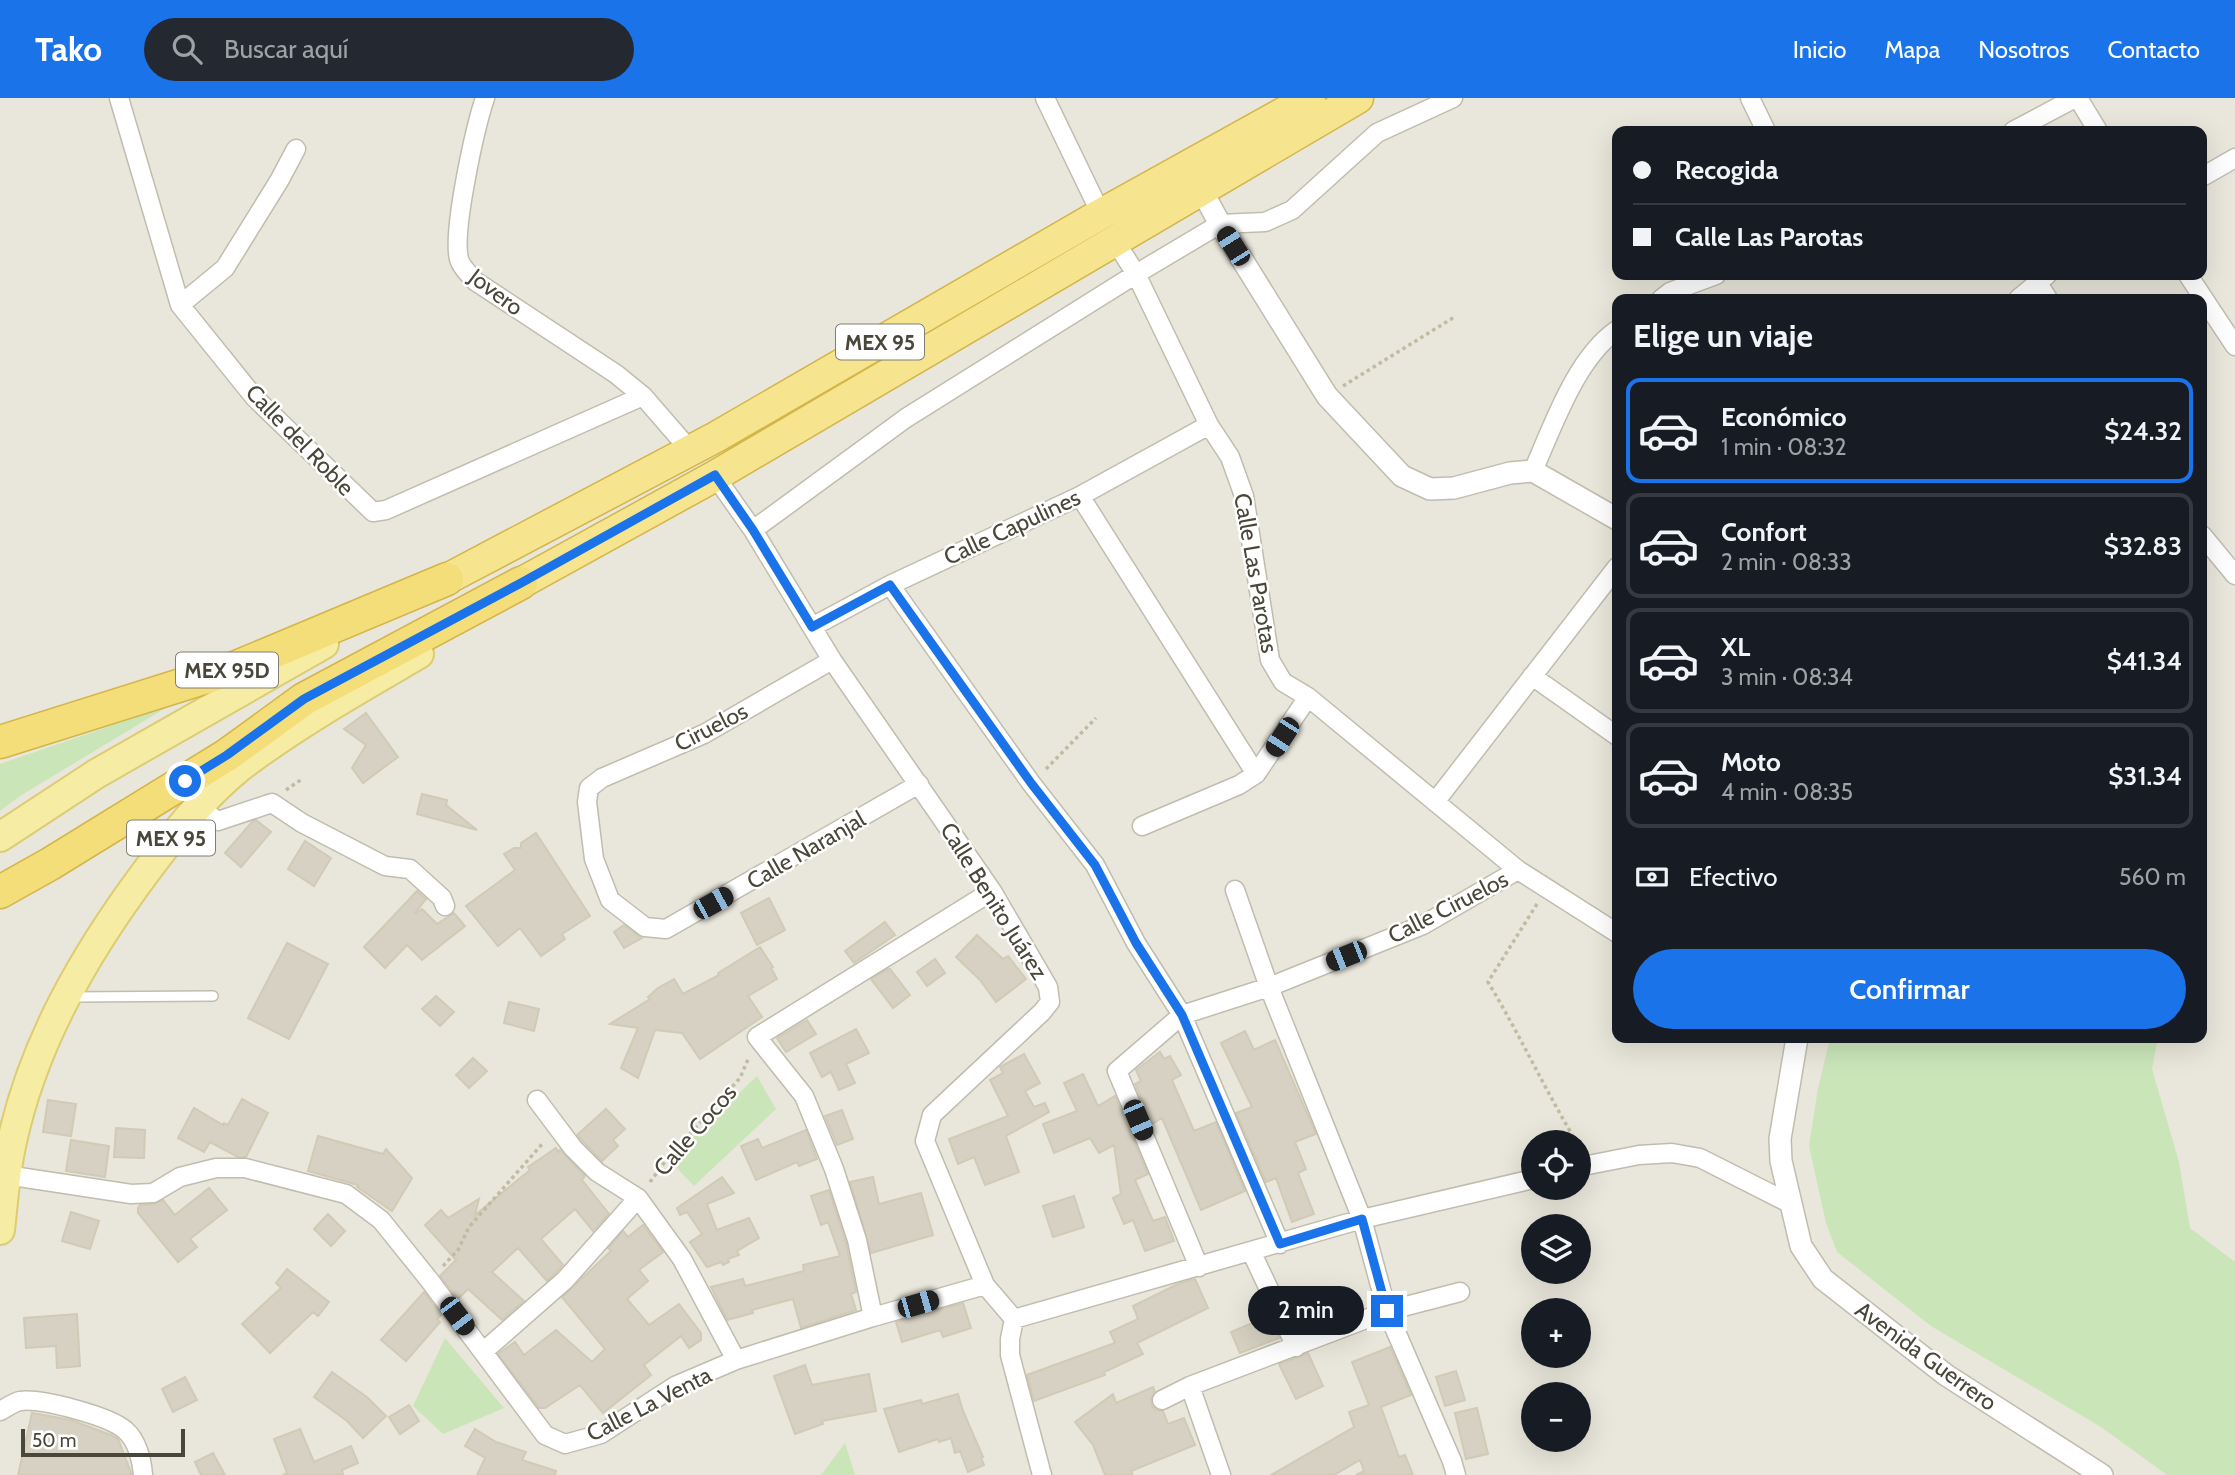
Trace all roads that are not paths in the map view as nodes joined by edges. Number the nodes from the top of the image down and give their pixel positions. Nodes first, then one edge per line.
1 (119, 98) edge
2 (485, 98) edge
3 (1045, 98) edge
4 (1310, 98) edge
5 (1358, 98) edge
6 (1453, 98) edge
7 (2077, 98) edge
8 (1752, 99) edge
9 (1764, 126) edge
10 (2023, 126) edge
11 (2095, 126) edge
12 (296, 149) dead end
13 (2235, 158) edge
14 (2207, 174) edge
15 (1202, 191) junction
16 (1101, 214) junction
17 (1220, 224) junction
18 (1115, 242) junction
19 (1136, 274) junction
20 (1702, 280) edge
21 (2041, 280) edge
22 (1667, 294) edge
23 (2024, 294) edge
24 (2207, 304) edge
25 (180, 305) junction
26 (1612, 333) edge
27 (2235, 346) edge
28 (643, 396) junction
29 (1209, 425) junction
30 (689, 450) junction
31 (1533, 471) junction
32 (715, 475) junction
33 (1080, 496) junction
34 (1612, 516) edge
35 (753, 530) junction
36 (2207, 541) edge
37 (1612, 573) edge
38 (2235, 575) edge
39 (447, 579) junction
40 (521, 583) junction
41 (890, 585) junction
42 (812, 627) junction
43 (832, 660) junction
44 (1532, 676) junction
45 (1308, 697) junction
46 (1612, 733) edge
47 (0, 741) edge
48 (1255, 774) junction
49 (919, 784) junction
50 (589, 788) joint
51 (1435, 802) junction
52 (198, 807) junction
53 (1142, 826) dead end
54 (0, 837) edge
55 (1518, 870) junction
56 (1235, 890) dead end
57 (0, 891) edge
58 (992, 891) junction
59 (445, 906) dead end
60 (1612, 930) edge
61 (1269, 987) junction
62 (214, 996) dead end
63 (65, 997) junction
64 (1182, 1015) junction
65 (1796, 1043) edge
66 (537, 1100) dead end
67 (1591, 1164) edge
68 (6, 1175) junction
69 (1521, 1182) edge
70 (638, 1198) junction
71 (1789, 1203) junction
72 (1362, 1219) junction
73 (0, 1230) edge
74 (1280, 1244) junction
75 (1251, 1251) junction
76 (1199, 1267) junction
77 (985, 1285) junction
78 (1460, 1292) dead end
79 (1387, 1311) junction
80 (873, 1317) junction
81 (1014, 1319) junction
82 (1296, 1347) junction
83 (484, 1351) junction
84 (736, 1360) junction
85 (1190, 1386) junction
86 (1162, 1399) dead end
87 (0, 1411) edge
88 (143, 1475) edge
89 (1042, 1475) edge
90 (1221, 1475) edge
91 (1456, 1475) edge
92 (2102, 1475) edge

1 - 25 street, Calle del Roble
2 - 28 street, Jovero
3 - 16 street
4 - 16 highway, MEX 95
5 - 15 highway, MEX 95
6 - 17 street
7 - 10 street
7 - 11 street
8 - 9 street
12 - 25 street
13 - 14 street
15 - 17 street
15 - 18 highway, MEX 95
16 - 30 highway, MEX 95
17 - 19 street
17 - 31 street
18 - 19 street, Calle Las Parotas
18 - 32 highway, MEX 95
19 - 29 street, Calle Las Parotas
19 - 35 street
20 - 22 street
21 - 23 street
24 - 27 street
25 - 28 street, Calle del Roble
26 - 31 street
28 - 30 street, Jovero
29 - 33 street, Calle Capulines
29 - 45 street, Calle Las Parotas
30 - 39 highway, MEX 95
31 - 34 street
32 - 35 street, Calle Benito Juárez
32 - 40 highway, MEX 95
33 - 41 street, Calle Capulines
33 - 48 street
35 - 42 street, Calle Benito Juárez
36 - 38 street
37 - 44 street
39 - 47 highway, MEX 95D
39 - 54 main road, MEX 95
40 - 52 main road, MEX 95
40 - 57 highway, MEX 95D
41 - 42 street, Calle Capulines
41 - 64 street
42 - 43 street, Calle Benito Juárez
43 - 49 street, Calle Benito Juárez
43 - 50 street, Ciruelos
44 - 46 street
44 - 51 street
45 - 48 street
45 - 51 street, Calle Las Parotas
48 - 53 street
49 - 50 street, Calle Naranjal
49 - 58 street, Calle Benito Juárez
51 - 55 street, Calle Las Parotas
52 - 59 street
52 - 63 main road, MEX 95
55 - 60 street, Calle Las Parotas
55 - 61 street, Calle Ciruelos
56 - 61 street
58 - 77 street, Calle Benito Juárez
58 - 80 street
61 - 64 street, Calle Ciruelos
61 - 72 street
62 - 63 lane
63 - 68 main road, MEX 95
64 - 74 street
64 - 76 street, Calle Ciruelos
65 - 71 street, Avenida Guerrero
66 - 70 street
67 - 71 street
68 - 73 main road, MEX 95
68 - 83 street, Calle La Venta
69 - 72 street
70 - 83 street, Calle Cocos
70 - 84 street
71 - 92 street, Avenida Guerrero
72 - 74 street
72 - 79 street
74 - 75 street
75 - 76 street
75 - 82 street
76 - 81 street
77 - 80 street, Calle La Venta
77 - 81 street, Calle Benito Juárez
78 - 79 street
79 - 82 street
79 - 91 street
80 - 84 street, Calle La Venta
81 - 89 street
82 - 85 street
83 - 84 street, Calle La Venta
85 - 86 street
85 - 90 street
87 - 88 street

